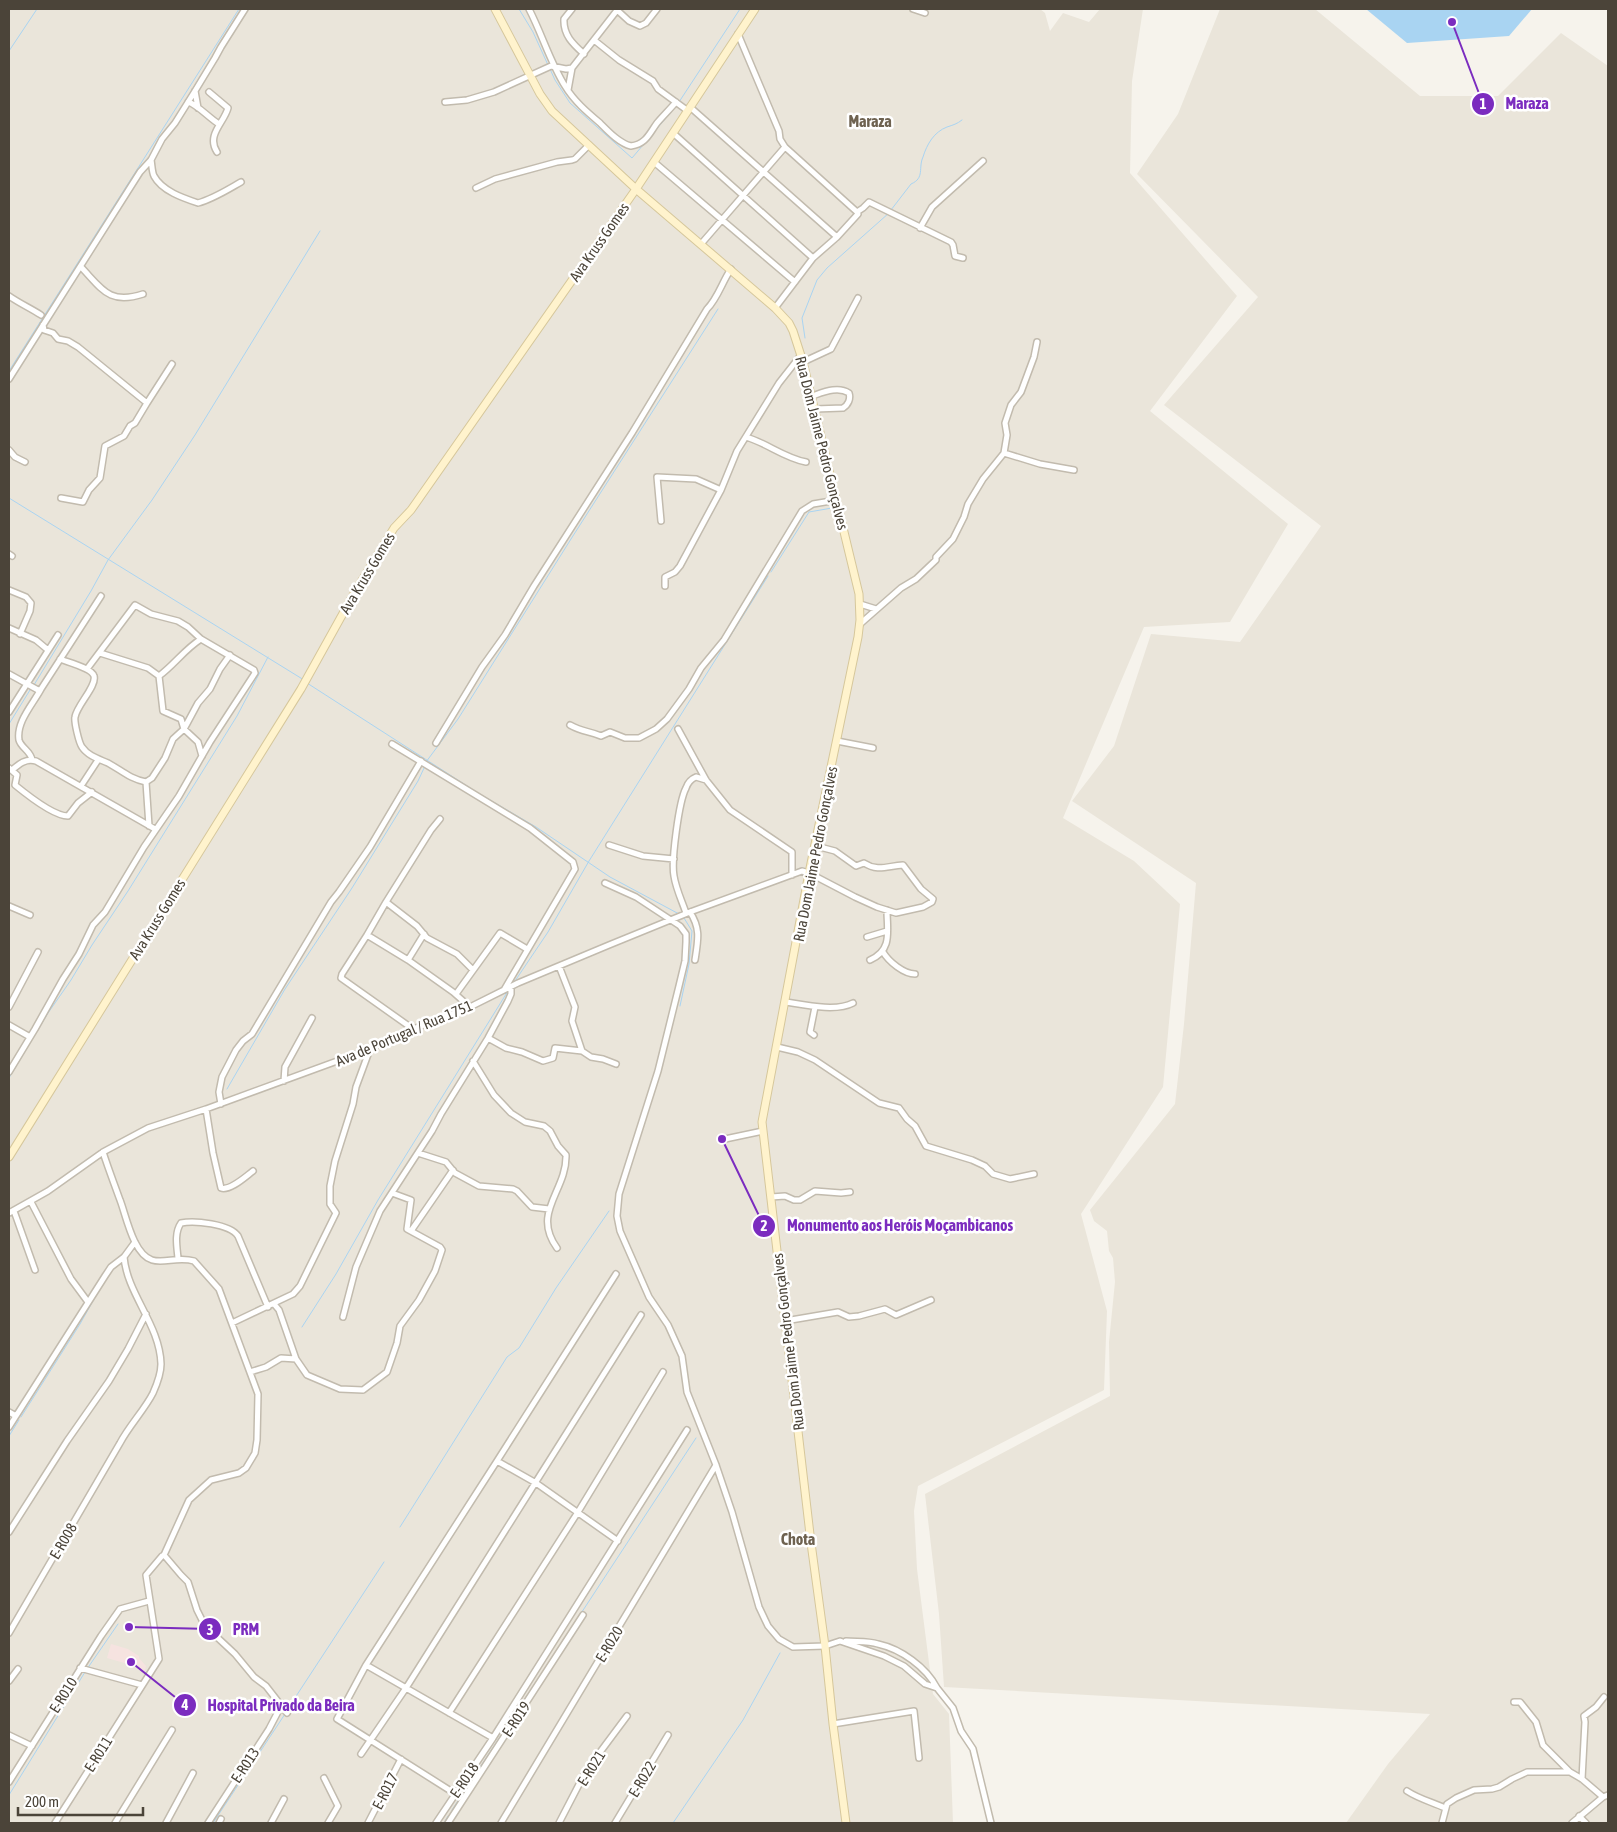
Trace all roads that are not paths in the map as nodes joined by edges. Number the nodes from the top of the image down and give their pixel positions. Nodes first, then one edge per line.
1 (246, 9) edge
2 (495, 9) edge
3 (529, 9) edge
4 (572, 9) edge
5 (618, 9) edge
6 (657, 9) edge
7 (755, 9) edge
8 (913, 9) edge
9 (925, 13) dead end
10 (738, 34) junction
11 (594, 40) junction
12 (584, 54) junction
13 (553, 66) junction
14 (572, 68) junction
15 (531, 76) junction
16 (568, 90) junction
17 (195, 91) junction
18 (209, 92) dead end
19 (188, 102) junction
20 (445, 102) dead end
21 (678, 103) junction
22 (199, 109) junction
23 (689, 109) junction
24 (219, 124) junction
25 (673, 132) junction
26 (589, 145) junction
27 (785, 147) junction
28 (217, 152) dead end
29 (151, 160) junction
30 (983, 161) dead end
31 (654, 162) junction
32 (765, 172) junction
33 (241, 182) dead end
34 (476, 188) dead end
35 (636, 188) junction
36 (744, 196) junction
37 (857, 212) junction
38 (724, 220) junction
39 (920, 228) junction
40 (837, 237) junction
41 (702, 244) junction
42 (813, 258) junction
43 (963, 258) dead end
44 (81, 267) junction
45 (731, 269) junction
46 (795, 282) junction
47 (143, 294) dead end
48 (9, 296) edge
49 (858, 298) dead end
50 (775, 308) junction
51 (41, 315) dead end
52 (43, 325) junction
53 (1037, 342) dead end
54 (802, 358) junction
55 (172, 364) dead end
56 (9, 379) edge
57 (812, 396) junction
58 (147, 403) junction
59 (815, 409) junction
60 (746, 437) junction
61 (9, 450) edge
62 (1004, 453) junction
63 (25, 462) dead end
64 (806, 462) dead end
65 (1074, 470) dead end
66 (721, 490) junction
67 (61, 498) dead end
68 (837, 500) junction
69 (660, 521) dead end
70 (665, 586) dead end
71 (9, 590) edge
72 (101, 596) dead end
73 (860, 604) junction
74 (876, 609) junction
75 (860, 624) junction
76 (9, 628) edge
77 (20, 634) junction
78 (58, 635) dead end
79 (201, 639) junction
80 (48, 650) junction
81 (100, 653) junction
82 (230, 655) junction
83 (60, 659) junction
84 (87, 669) junction
85 (9, 674) edge
86 (159, 676) junction
87 (26, 685) junction
88 (41, 689) junction
89 (9, 712) edge
90 (570, 725) dead end
91 (184, 729) junction
92 (678, 729) dead end
93 (837, 741) junction
94 (436, 742) dead end
95 (392, 744) dead end
96 (873, 748) dead end
97 (202, 756) junction
98 (32, 760) junction
99 (98, 760) junction
100 (421, 761) junction
101 (10, 769) edge
102 (706, 780) junction
103 (146, 782) junction
104 (81, 786) junction
105 (92, 792) junction
106 (440, 818) dead end
107 (149, 826) junction
108 (155, 829) junction
109 (609, 845) dead end
110 (816, 846) junction
111 (674, 859) junction
112 (809, 872) junction
113 (792, 875) junction
114 (605, 884) dead end
115 (386, 902) junction
116 (10, 909) edge
117 (887, 910) junction
118 (688, 912) junction
119 (30, 915) dead end
120 (671, 920) junction
121 (887, 931) junction
122 (424, 934) junction
123 (367, 935) junction
124 (867, 937) dead end
125 (527, 949) junction
126 (38, 952) dead end
127 (883, 952) junction
128 (408, 960) junction
129 (695, 960) dead end
130 (870, 960) dead end
131 (559, 966) junction
132 (473, 970) junction
133 (915, 974) dead end
134 (510, 987) junction
135 (504, 990) junction
136 (456, 994) junction
137 (786, 1002) junction
138 (853, 1003) dead end
139 (815, 1006) junction
140 (9, 1007) edge
141 (470, 1007) junction
142 (312, 1018) dead end
143 (9, 1025) edge
144 (413, 1029) junction
145 (814, 1036) dead end
146 (30, 1037) junction
147 (488, 1038) junction
148 (777, 1047) junction
149 (370, 1049) junction
150 (582, 1051) junction
151 (473, 1061) junction
152 (616, 1064) dead end
153 (9, 1072) edge
154 (284, 1081) junction
155 (221, 1104) junction
156 (206, 1110) junction
157 (763, 1131) junction
158 (725, 1139) dead end
159 (103, 1152) junction
160 (418, 1153) junction
161 (9, 1158) edge
162 (453, 1170) junction
163 (253, 1171) dead end
164 (1034, 1174) dead end
165 (850, 1192) dead end
166 (392, 1193) junction
167 (771, 1197) junction
168 (31, 1202) junction
169 (549, 1209) junction
170 (12, 1212) edge
171 (411, 1231) junction
172 (135, 1242) junction
173 (557, 1248) dead end
174 (124, 1257) junction
175 (178, 1258) junction
176 (35, 1270) dead end
177 (616, 1274) dead end
178 (931, 1300) dead end
179 (280, 1301) junction
180 (88, 1302) junction
181 (274, 1304) junction
182 (268, 1307) junction
183 (279, 1310) junction
184 (146, 1314) junction
185 (641, 1315) dead end
186 (343, 1317) dead end
187 (785, 1321) junction
188 (232, 1323) junction
189 (296, 1359) junction
190 (250, 1372) junction
191 (663, 1372) dead end
192 (9, 1412) edge
193 (16, 1416) junction
194 (9, 1428) edge
195 (687, 1430) dead end
196 (497, 1461) junction
197 (716, 1465) junction
198 (536, 1483) junction
199 (578, 1512) junction
200 (9, 1532) edge
201 (618, 1540) junction
202 (164, 1555) junction
203 (149, 1601) junction
204 (583, 1614) dead end
205 (9, 1633) edge
206 (840, 1641) junction
207 (825, 1646) junction
208 (366, 1665) junction
209 (80, 1668) junction
210 (18, 1669) dead end
211 (9, 1681) edge
212 (142, 1685) junction
213 (406, 1688) junction
214 (937, 1688) junction
215 (1604, 1697) dead end
216 (1514, 1702) dead end
217 (281, 1706) junction
218 (287, 1712) dead end
219 (449, 1713) junction
220 (626, 1716) dead end
221 (832, 1724) junction
222 (172, 1730) dead end
223 (9, 1735) edge
224 (668, 1735) dead end
225 (493, 1738) junction
226 (372, 1740) junction
227 (32, 1746) junction
228 (361, 1754) dead end
229 (919, 1758) dead end
230 (401, 1759) junction
231 (1570, 1772) junction
232 (193, 1773) dead end
233 (324, 1778) dead end
234 (1582, 1779) junction
235 (9, 1782) edge
236 (1407, 1791) dead end
237 (454, 1793) junction
238 (1606, 1796) edge
239 (284, 1799) dead end
240 (1445, 1808) junction
241 (445, 1810) junction
242 (454, 1815) junction
243 (1579, 1816) junction
244 (55, 1823) edge
245 (115, 1823) edge
246 (166, 1823) edge
247 (208, 1823) edge
248 (271, 1823) edge
249 (328, 1823) edge
250 (368, 1823) edge
251 (436, 1823) edge
252 (448, 1823) edge
253 (501, 1823) edge
254 (559, 1823) edge
255 (615, 1823) edge
256 (846, 1823) edge
257 (991, 1823) edge
258 (1442, 1823) edge
259 (1572, 1823) edge
260 (1586, 1823) edge

1 - 17 street
2 - 15 main road, Rua Dom Jaime Pedro Gonçalves
3 - 13 street
4 - 12 street
5 - 6 street
5 - 11 street
7 - 10 main road, Ava Kruss Gomes
8 - 9 street
10 - 23 main road, Ava Kruss Gomes
10 - 27 street
11 - 12 street
11 - 21 street
12 - 14 street
13 - 14 street
13 - 15 street
13 - 16 street
14 - 16 street
15 - 20 street
15 - 26 main road, Rua Dom Jaime Pedro Gonçalves
16 - 21 street
17 - 19 street
17 - 22 street
18 - 24 street
19 - 22 street
19 - 29 street
21 - 23 street
22 - 24 street
23 - 25 main road, Ava Kruss Gomes
23 - 32 street
24 - 28 street
25 - 31 main road, Ava Kruss Gomes
25 - 36 street
26 - 34 street
26 - 35 main road, Rua Dom Jaime Pedro Gonçalves
27 - 32 street
27 - 37 street
29 - 33 street
29 - 44 street
30 - 39 street
31 - 35 main road, Ava Kruss Gomes
31 - 38 street
32 - 36 street
32 - 40 street
35 - 41 main road, Rua Dom Jaime Pedro Gonçalves
35 - 161 main road, Ava Kruss Gomes
36 - 38 street
36 - 42 street
37 - 39 street
37 - 40 street
38 - 41 street
38 - 46 street
39 - 43 street
40 - 42 street
41 - 45 main road, Rua Dom Jaime Pedro Gonçalves
42 - 46 street
44 - 47 street
44 - 52 street
45 - 50 main road, Rua Dom Jaime Pedro Gonçalves
45 - 94 street
46 - 50 street
48 - 51 street
49 - 54 street
50 - 54 main road, Rua Dom Jaime Pedro Gonçalves
52 - 56 street
52 - 58 street
53 - 62 street
54 - 57 main road, Rua Dom Jaime Pedro Gonçalves
54 - 60 street
55 - 58 street
57 - 59 main road, Rua Dom Jaime Pedro Gonçalves
57 - 59 street
58 - 67 street
59 - 68 main road, Rua Dom Jaime Pedro Gonçalves
60 - 64 street
60 - 66 street
61 - 63 street
62 - 65 street
62 - 74 street
66 - 69 street
66 - 70 street
68 - 73 main road, Rua Dom Jaime Pedro Gonçalves
68 - 90 street
71 - 77 street
72 - 83 street
73 - 74 street
73 - 75 main road, Rua Dom Jaime Pedro Gonçalves
74 - 75 street
75 - 93 main road, Rua Dom Jaime Pedro Gonçalves
76 - 77 street
77 - 80 street
78 - 80 street
79 - 81 street
79 - 82 street
79 - 86 street
80 - 87 street
81 - 84 street
81 - 86 street
82 - 91 street
82 - 97 street
83 - 84 street
83 - 88 street
84 - 99 street
85 - 87 street
86 - 91 street
87 - 88 street
87 - 89 street
88 - 98 street
91 - 97 street
91 - 103 street
92 - 102 street
93 - 96 street
93 - 110 main road, Rua Dom Jaime Pedro Gonçalves
95 - 100 street
97 - 108 street
98 - 101 street
98 - 104 street
99 - 103 street
99 - 104 street
100 - 125 street
100 - 155 street
101 - 105 street
102 - 111 street
102 - 113 street
103 - 107 street
104 - 105 street
105 - 107 street
106 - 115 street
107 - 108 street
108 - 146 street
109 - 111 street
110 - 112 main road, Rua Dom Jaime Pedro Gonçalves
110 - 117 street
111 - 118 street
112 - 113 street, Ava de Portugal / Rua 1751
112 - 117 street
112 - 137 main road, Rua Dom Jaime Pedro Gonçalves
113 - 118 street, Ava de Portugal / Rua 1751
114 - 120 street
115 - 122 street
115 - 123 street
116 - 119 street
117 - 121 street
118 - 120 street, Ava de Portugal / Rua 1751
118 - 129 street
120 - 131 street, Ava de Portugal / Rua 1751
120 - 197 street
121 - 124 street
121 - 127 street
122 - 128 street
122 - 132 street
123 - 128 street
123 - 144 street
125 - 132 street
125 - 135 street
126 - 140 street
127 - 130 street
127 - 133 street
128 - 136 street
131 - 134 street, Ava de Portugal / Rua 1751
131 - 150 street
132 - 136 street
134 - 135 street, Ava de Portugal / Rua 1751
134 - 147 street
135 - 141 street, Ava de Portugal / Rua 1751
136 - 141 street
137 - 139 street
137 - 148 main road, Rua Dom Jaime Pedro Gonçalves
138 - 139 street
139 - 145 street
141 - 144 street, Ava de Portugal / Rua 1751
142 - 154 street
143 - 146 street
144 - 149 street, Ava de Portugal / Rua 1751
146 - 153 street
147 - 150 street
147 - 151 street
148 - 157 main road, Rua Dom Jaime Pedro Gonçalves
148 - 164 street
149 - 154 street, Ava de Portugal / Rua 1751
149 - 179 street
150 - 152 street
151 - 160 street
151 - 169 street
154 - 155 street, Ava de Portugal / Rua 1751
155 - 156 street, Ava de Portugal / Rua 1751
156 - 159 street, Ava de Portugal / Rua 1751
156 - 163 street
157 - 158 street
157 - 167 main road, Rua Dom Jaime Pedro Gonçalves
159 - 168 street, Ava de Portugal / Rua 1751
159 - 172 street
160 - 162 street
160 - 166 street
162 - 169 street
162 - 171 street
165 - 167 street
166 - 171 street
166 - 186 street
167 - 187 main road, Rua Dom Jaime Pedro Gonçalves
168 - 170 street, Ava de Portugal / Rua 1751
168 - 180 street
169 - 173 street
170 - 176 street
171 - 189 street
172 - 174 street
172 - 175 street
174 - 180 street
174 - 184 street, E-R008
175 - 182 street
175 - 188 street, E-R011
177 - 196 street
178 - 187 street
179 - 181 street
179 - 183 street
180 - 193 street
181 - 182 street
181 - 183 street
182 - 188 street
183 - 189 street
184 - 200 street
184 - 205 street, E-R008
185 - 198 street
187 - 207 main road, Rua Dom Jaime Pedro Gonçalves
188 - 190 street, E-R011
189 - 190 street
190 - 202 street, E-R011
191 - 199 street
192 - 193 street
193 - 194 street
195 - 201 street, E-R018
196 - 198 street
196 - 208 street
197 - 207 street
197 - 253 street, E-R020
198 - 199 street
198 - 213 street
199 - 201 street
199 - 219 street
201 - 225 street, E-R018
202 - 203 street, E-R011
202 - 217 street
203 - 209 street, E-R010
203 - 212 street, E-R011
204 - 242 street, E-R019
206 - 207 street
206 - 214 street
206 - 214 street
207 - 221 main road, Rua Dom Jaime Pedro Gonçalves
208 - 213 street
208 - 226 street
209 - 212 street
209 - 227 street, E-R010
210 - 211 street
212 - 244 street, E-R011
213 - 219 street
213 - 226 street
214 - 257 street
215 - 234 street
216 - 231 street
217 - 218 street
217 - 247 street, E-R013
219 - 225 street
220 - 254 street, E-R021
221 - 229 street
221 - 256 main road, Rua Dom Jaime Pedro Gonçalves
222 - 245 street
223 - 227 street
224 - 255 street, E-R022
225 - 237 street, E-R018
226 - 228 street
226 - 230 street
227 - 235 street, E-R010
230 - 237 street
230 - 250 street, E-R017
231 - 234 street
231 - 240 street
232 - 246 street
233 - 249 street
234 - 238 street
236 - 240 street
237 - 241 street, E-R018
238 - 243 street
239 - 248 street
240 - 258 street
241 - 242 street
241 - 251 street, E-R018
242 - 252 street, E-R019
243 - 259 street
243 - 260 street

